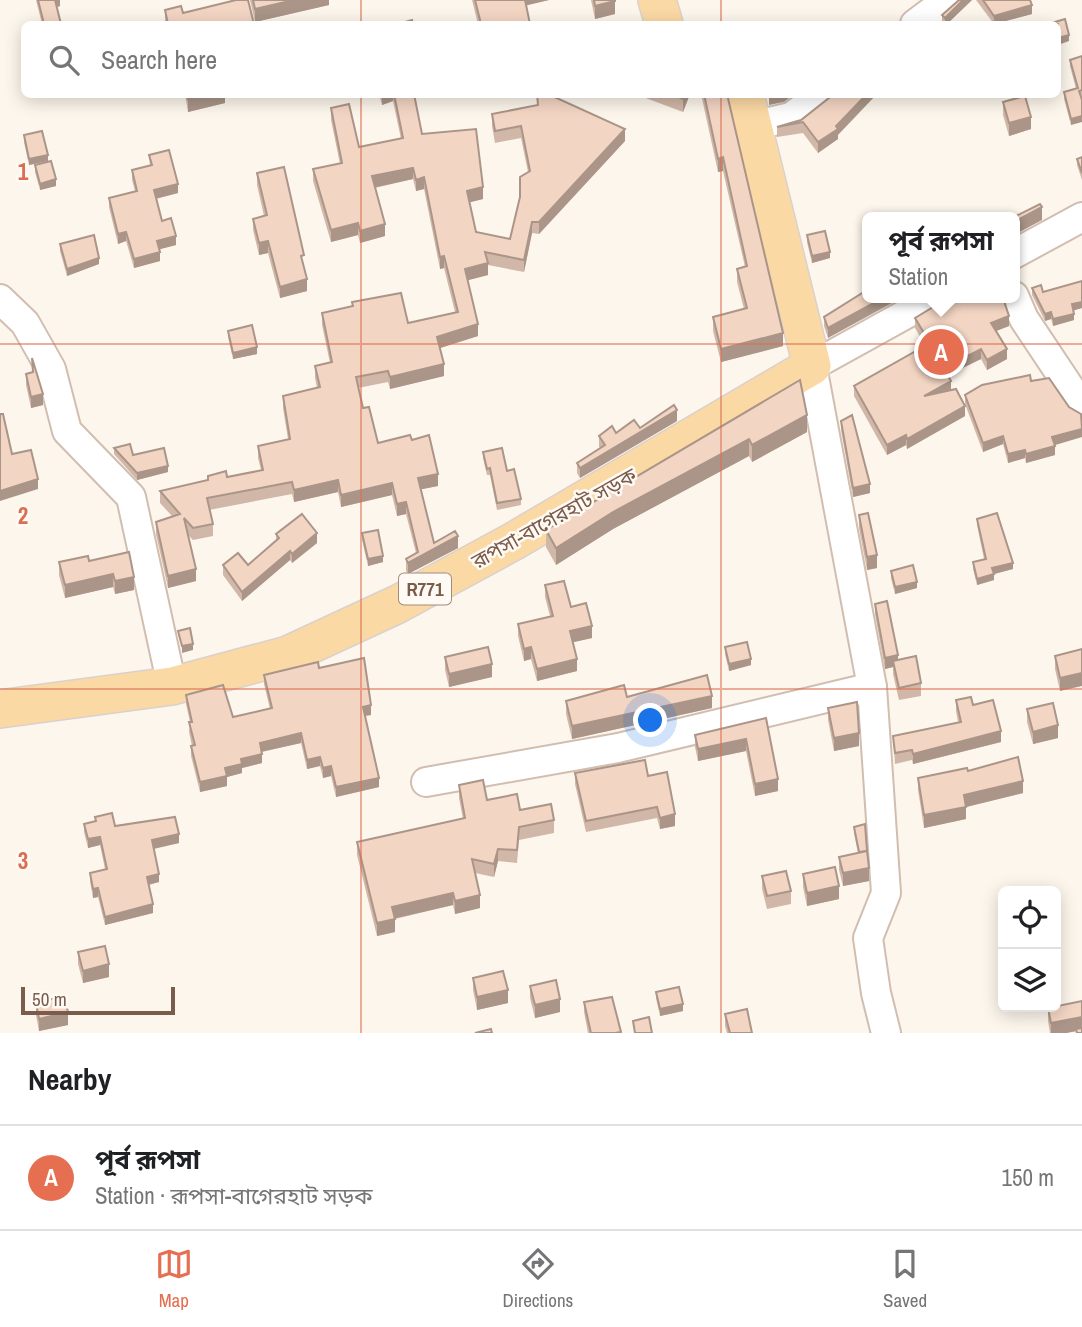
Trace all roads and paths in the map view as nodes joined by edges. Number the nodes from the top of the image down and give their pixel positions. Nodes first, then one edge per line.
1 (657, 0) edge
2 (947, 0) edge
3 (663, 21) edge
4 (919, 21) edge
5 (817, 98) edge
6 (748, 110) edge
7 (1082, 217) edge
8 (1020, 251) edge
9 (0, 299) edge
10 (926, 303) edge
11 (1017, 303) edge
12 (812, 366) junction
13 (1082, 406) edge
14 (172, 686) junction
15 (872, 687) junction
16 (0, 709) edge
17 (426, 782) dead end
18 (886, 1033) edge

1 - 3 main road
2 - 4 street
5 - 6 street
6 - 12 main road
7 - 8 street
9 - 14 street
10 - 12 street
11 - 13 street
12 - 14 main road, রূপসা-বাগেরহাট সড়ক / R771
12 - 15 street
14 - 16 main road, রূপসা-বাগেরহাট সড়ক / R771
15 - 17 street
15 - 18 street

